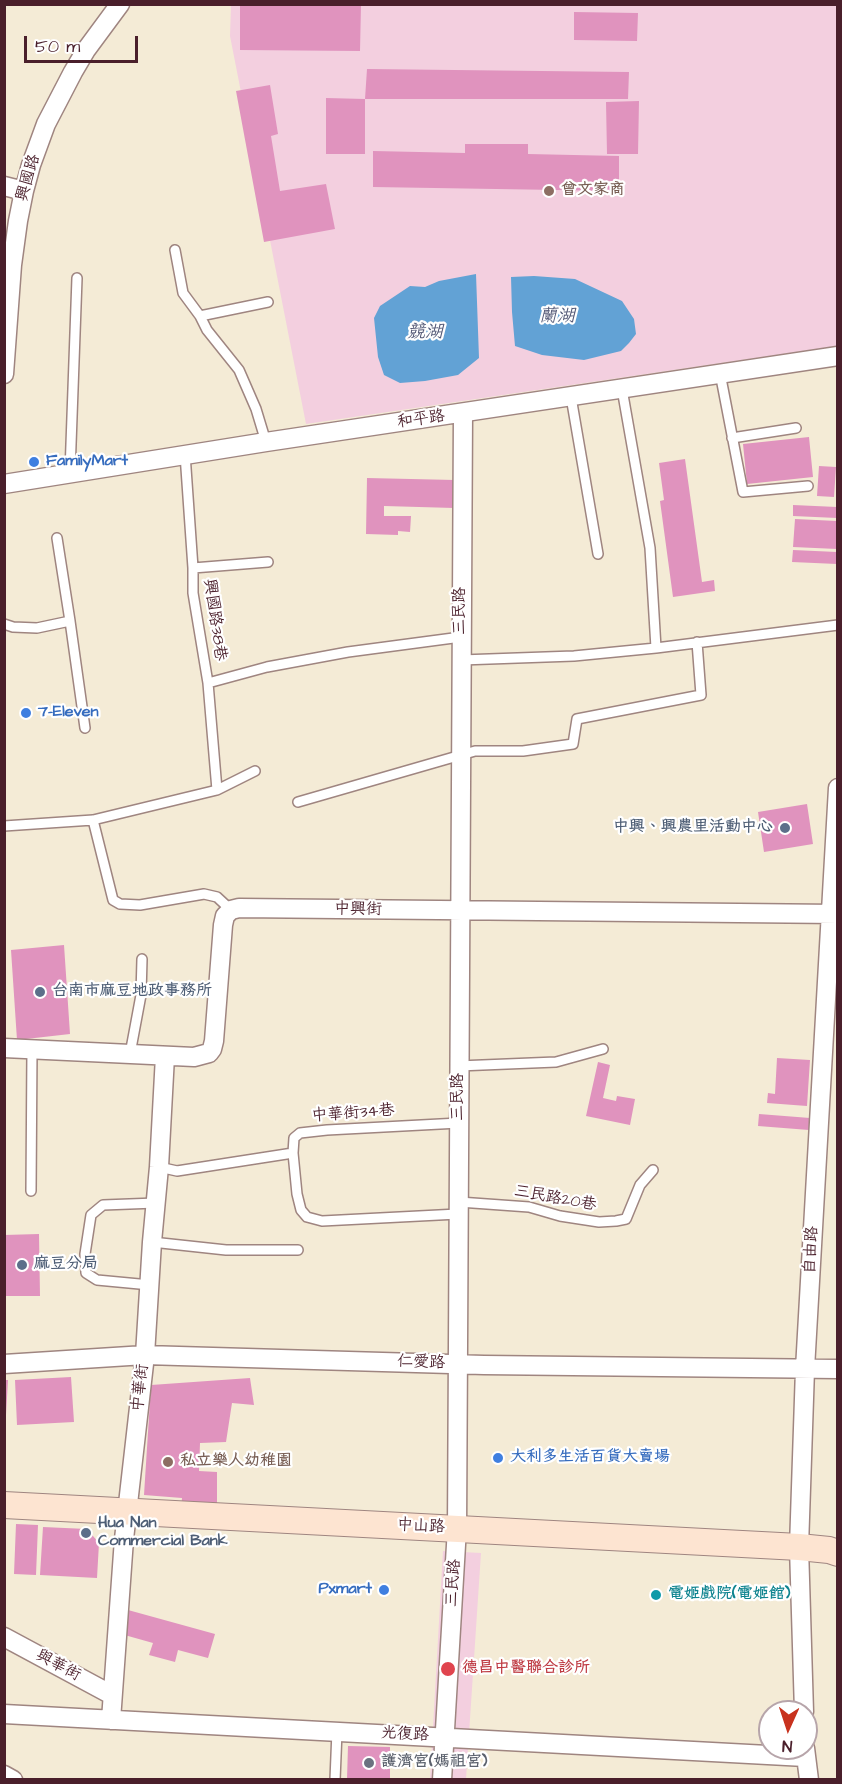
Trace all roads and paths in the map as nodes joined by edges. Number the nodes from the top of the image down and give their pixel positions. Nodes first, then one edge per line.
1 (120, 4) edge
2 (4, 186) edge
3 (24, 191) junction
4 (175, 250) dead end
5 (8, 264) edge
6 (77, 278) dead end
7 (268, 302) dead end
8 (200, 316) junction
9 (837, 356) edge
10 (720, 373) junction
11 (4, 374) edge
12 (622, 389) junction
13 (571, 397) junction
14 (463, 414) junction
15 (796, 428) dead end
16 (732, 438) junction
17 (266, 442) junction
18 (186, 454) junction
19 (70, 472) junction
20 (4, 484) edge
21 (808, 486) dead end
22 (57, 538) dead end
23 (598, 554) dead end
24 (268, 562) dead end
25 (193, 568) junction
26 (70, 621) junction
27 (4, 624) edge
28 (837, 625) edge
29 (461, 637) junction
30 (697, 642) junction
31 (656, 648) junction
32 (461, 660) junction
33 (208, 683) junction
34 (85, 728) dead end
35 (461, 755) junction
36 (255, 771) dead end
37 (837, 788) edge
38 (217, 790) junction
39 (298, 802) dead end
40 (93, 820) junction
41 (4, 826) edge
42 (231, 910) junction
43 (461, 911) junction
44 (834, 914) edge
45 (142, 958) dead end
46 (4, 1048) edge
47 (32, 1049) junction
48 (603, 1049) dead end
49 (130, 1054) junction
50 (165, 1056) junction
51 (458, 1066) junction
52 (459, 1123) junction
53 (293, 1153) junction
54 (159, 1167) junction
55 (653, 1170) dead end
56 (32, 1191) dead end
57 (156, 1203) junction
58 (459, 1208) junction
59 (152, 1242) junction
60 (298, 1250) dead end
61 (150, 1285) junction
62 (145, 1355) junction
63 (4, 1364) edge
64 (459, 1364) junction
65 (837, 1369) edge
66 (805, 1370) junction
67 (4, 1505) edge
68 (127, 1512) junction
69 (457, 1528) junction
70 (799, 1547) junction
71 (837, 1553) edge
72 (4, 1637) edge
73 (112, 1695) junction
74 (804, 1700) edge
75 (4, 1714) edge
76 (111, 1720) junction
77 (337, 1731) junction
78 (444, 1737) junction
79 (758, 1750) edge
80 (806, 1760) edge
81 (4, 1775) edge
82 (13, 1779) edge
83 (335, 1779) edge
84 (442, 1779) edge
85 (809, 1779) edge

1 - 3 street, 興國路
2 - 3 street
3 - 5 street, 興國路
4 - 8 lane
5 - 11 street, 興國路
6 - 19 lane
7 - 8 lane
8 - 17 lane
9 - 10 street, 和平路
10 - 12 street, 和平路
10 - 16 lane
12 - 13 street, 和平路
12 - 31 lane
13 - 14 street, 和平路
13 - 23 lane
14 - 17 street, 和平路
14 - 29 street, 三民路
15 - 16 lane
16 - 21 lane
17 - 18 street, 和平路
18 - 19 street, 和平路
18 - 25 lane, 興國路38巷
19 - 20 street, 和平路
22 - 26 lane
24 - 25 lane
25 - 33 lane, 興國路38巷
26 - 27 lane
26 - 34 lane
28 - 30 lane
29 - 32 street, 三民路
29 - 33 lane
30 - 31 lane
30 - 35 lane
31 - 32 lane
32 - 35 street, 三民路
33 - 38 lane, 興國路38巷
35 - 39 lane
35 - 43 street, 三民路
36 - 38 lane
37 - 44 street, 自由路
38 - 40 lane
40 - 41 lane
40 - 42 lane
42 - 43 street, 中興街
42 - 50 street
43 - 44 street, 中興街
43 - 51 street, 三民路
44 - 66 street, 自由路
45 - 49 lane
46 - 47 street
47 - 49 street
47 - 56 lane
48 - 51 lane
49 - 50 street
50 - 54 street, 中華街
51 - 52 street, 三民路
52 - 53 lane, 中華街34巷
52 - 58 street, 三民路
53 - 54 lane
53 - 58 lane, 三民路20巷
54 - 57 street, 中華街
55 - 58 lane, 三民路20巷
57 - 59 street, 中華街
57 - 61 lane
58 - 64 street, 三民路
59 - 60 lane
59 - 61 street, 中華街
61 - 62 street, 中華街
62 - 63 street, 仁愛路
62 - 64 street, 仁愛路
62 - 68 street, 中華街
64 - 66 street, 仁愛路
64 - 69 street, 三民路
65 - 66 street, 仁愛路
66 - 70 street, 自由路
67 - 68 main road, 中山路
68 - 69 main road, 中山路
68 - 73 street, 中華街
69 - 70 main road, 中山路
69 - 78 street, 三民路
70 - 71 main road, 中山路
70 - 74 street, 自由路
72 - 73 street, 與華街
73 - 76 street, 中華街
75 - 76 street, 光復路
76 - 77 street, 光復路
77 - 78 street, 光復路
77 - 83 lane
78 - 79 street, 光復路
78 - 84 street, 三民路
80 - 85 street
81 - 82 street

